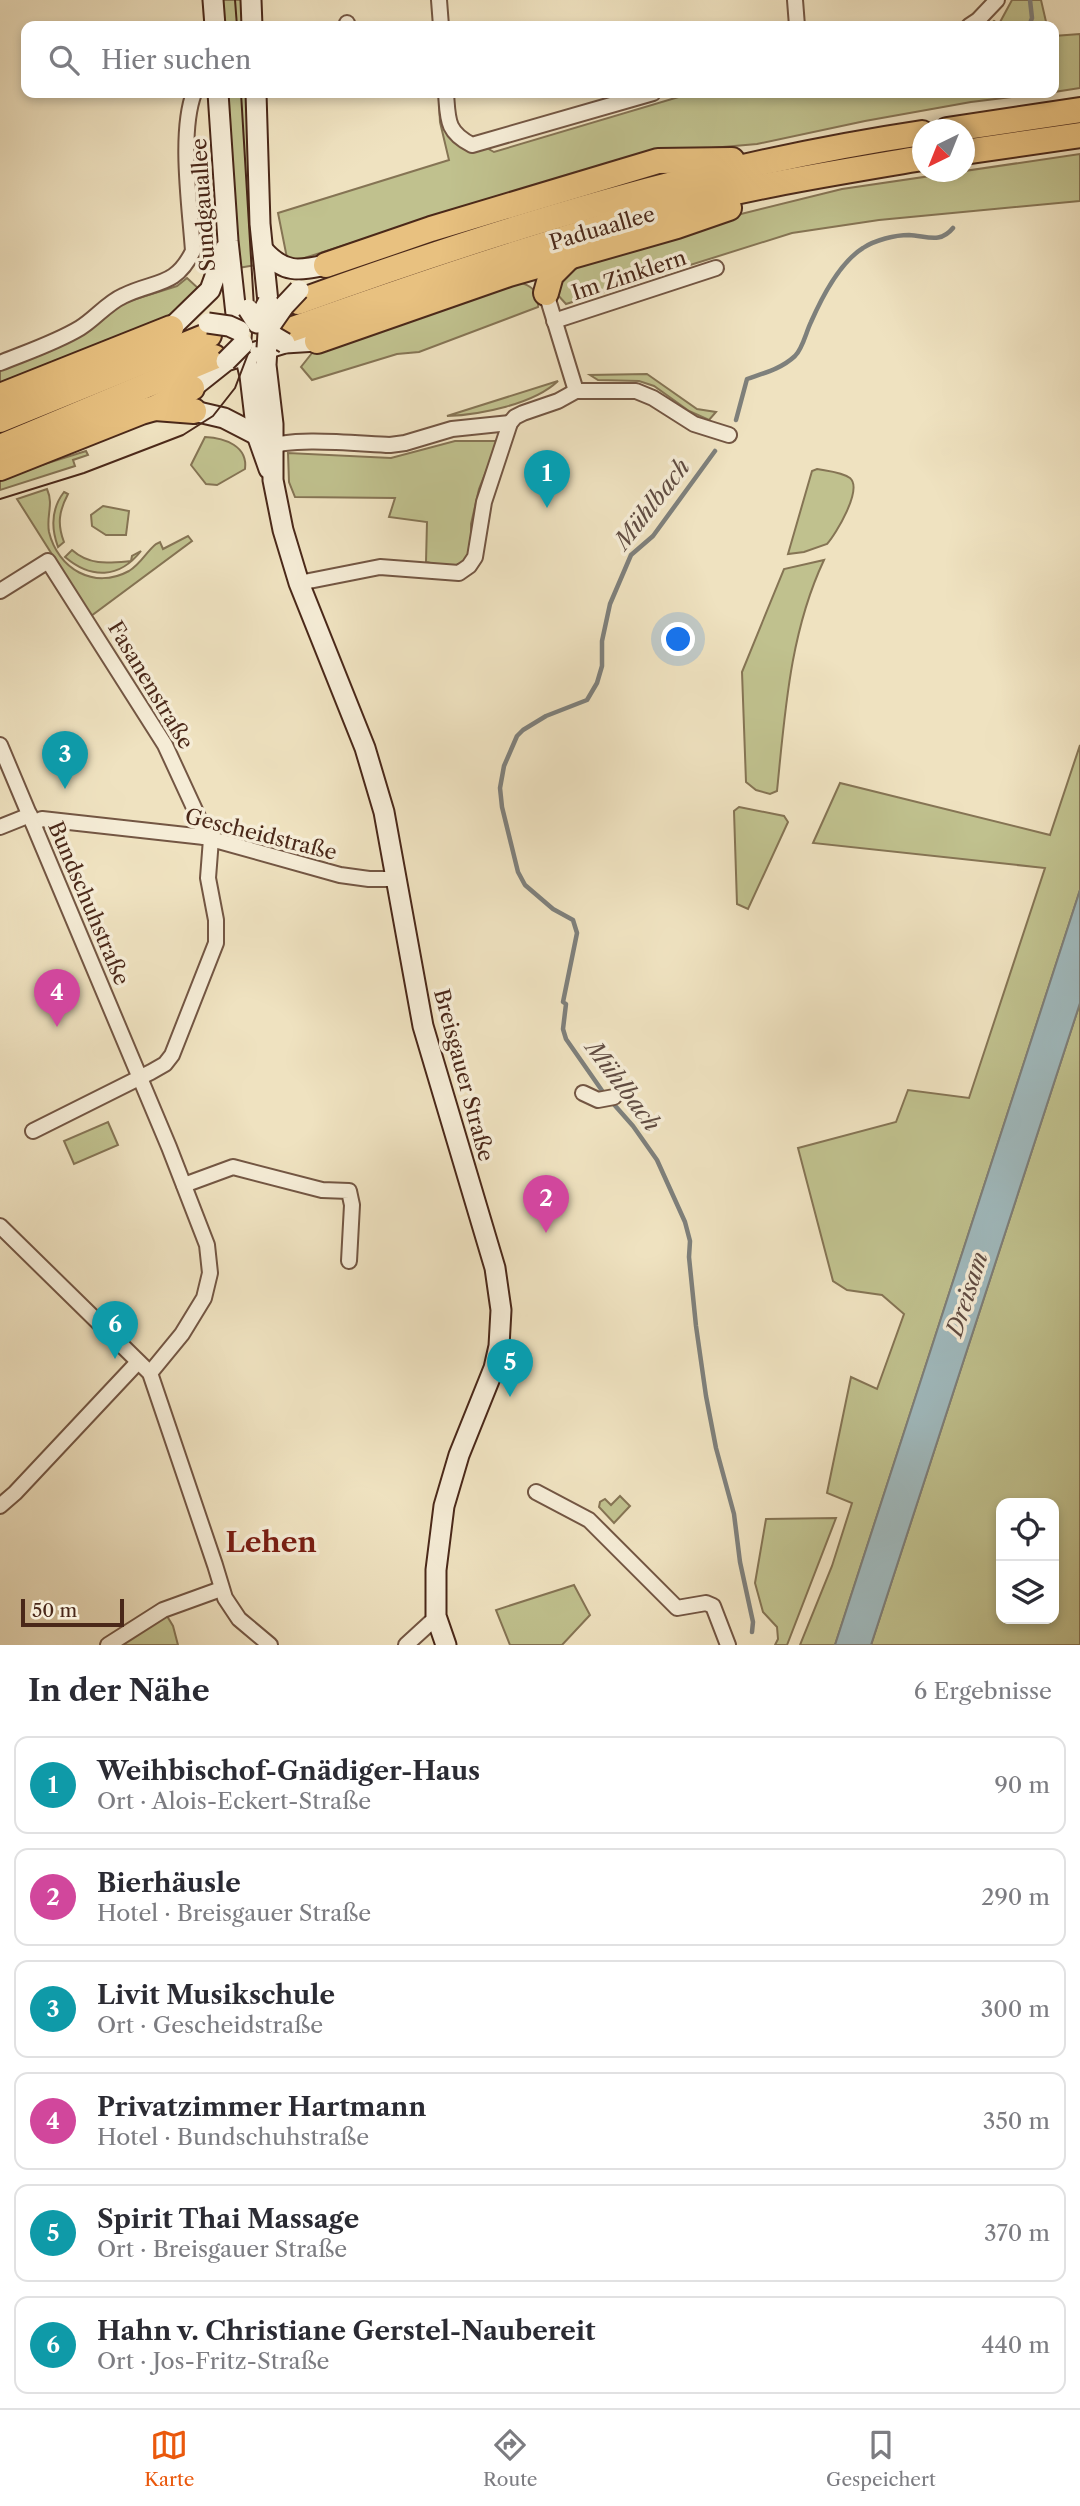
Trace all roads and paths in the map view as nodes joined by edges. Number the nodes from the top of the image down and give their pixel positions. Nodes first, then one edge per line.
1 (214, 0) edge
2 (251, 0) edge
3 (439, 0) edge
4 (795, 0) edge
5 (997, 0) edge
6 (215, 21) edge
7 (252, 21) edge
8 (441, 21) edge
9 (797, 21) edge
10 (976, 21) edge
11 (192, 98) edge
12 (218, 98) edge
13 (256, 98) edge
14 (447, 98) edge
15 (636, 98) edge
16 (1080, 110) edge
17 (975, 126) edge
18 (912, 135) edge
19 (1080, 135) edge
20 (975, 150) edge
21 (785, 159) junction
22 (912, 160) edge
23 (776, 184) junction
24 (228, 241) junction
25 (264, 251) junction
26 (570, 256) junction
27 (326, 265) junction
28 (716, 268) dead end
29 (509, 274) junction
30 (546, 293) junction
31 (299, 296) junction
32 (554, 321) junction
33 (171, 328) junction
34 (250, 348) junction
35 (0, 363) edge
36 (576, 391) junction
37 (0, 396) edge
38 (0, 420) edge
39 (510, 424) junction
40 (729, 435) dead end
41 (264, 443) junction
42 (0, 447) edge
43 (0, 468) edge
44 (299, 583) junction
45 (0, 591) edge
46 (0, 746) edge
47 (31, 819) junction
48 (0, 827) edge
49 (207, 838) junction
50 (397, 879) junction
51 (140, 1077) junction
52 (583, 1093) dead end
53 (614, 1097) dead end
54 (33, 1131) dead end
55 (184, 1185) junction
56 (0, 1226) edge
57 (349, 1261) dead end
58 (138, 1362) junction
59 (150, 1373) junction
60 (536, 1492) dead end
61 (0, 1506) edge
62 (221, 1589) junction
63 (437, 1622) junction
64 (108, 1645) edge
65 (270, 1645) edge
66 (405, 1645) edge
67 (446, 1645) edge
68 (728, 1645) edge

1 - 6 street
2 - 7 street
3 - 8 street
4 - 9 street
5 - 10 street
11 - 35 street
12 - 24 street, Sundgauallee
13 - 25 street
14 - 15 street
16 - 17 highway
18 - 21 highway, Paduaallee
19 - 20 highway
21 - 27 highway
21 - 31 highway, Paduaallee
22 - 23 highway, Paduaallee
23 - 26 highway
23 - 34 highway, Paduaallee
24 - 33 street
24 - 34 street, Sundgauallee
25 - 27 street
25 - 34 street, bridge
26 - 29 highway
26 - 30 highway
27 - 31 street
28 - 32 street, Im Zinklern
29 - 30 highway
29 - 34 highway
30 - 32 street
31 - 34 street, bridge
32 - 36 street
33 - 34 street
33 - 37 highway
34 - 38 highway, Paduaallee
34 - 41 street, Breisgauer Straße
34 - 41 street
34 - 42 highway, Paduaallee
34 - 43 highway
36 - 39 street
36 - 40 street
39 - 41 street
39 - 44 street
41 - 44 street, Breisgauer Straße
44 - 50 street, Breisgauer Straße
45 - 49 street, Fasanenstraße
46 - 47 street, Bundschuhstraße
47 - 48 street, Gescheidstraße
47 - 49 street, Gescheidstraße
47 - 51 street, Bundschuhstraße
49 - 50 street, Gescheidstraße
49 - 51 street, Fasanenstraße
50 - 63 street, Breisgauer Straße
51 - 54 street
51 - 55 street, Bundschuhstraße
52 - 53 street
55 - 57 street
55 - 59 street, Bundschuhstraße
56 - 58 street
58 - 59 street
58 - 61 street
59 - 62 street
60 - 68 street
62 - 64 street
62 - 65 street
63 - 66 street
63 - 67 street, Breisgauer Straße

